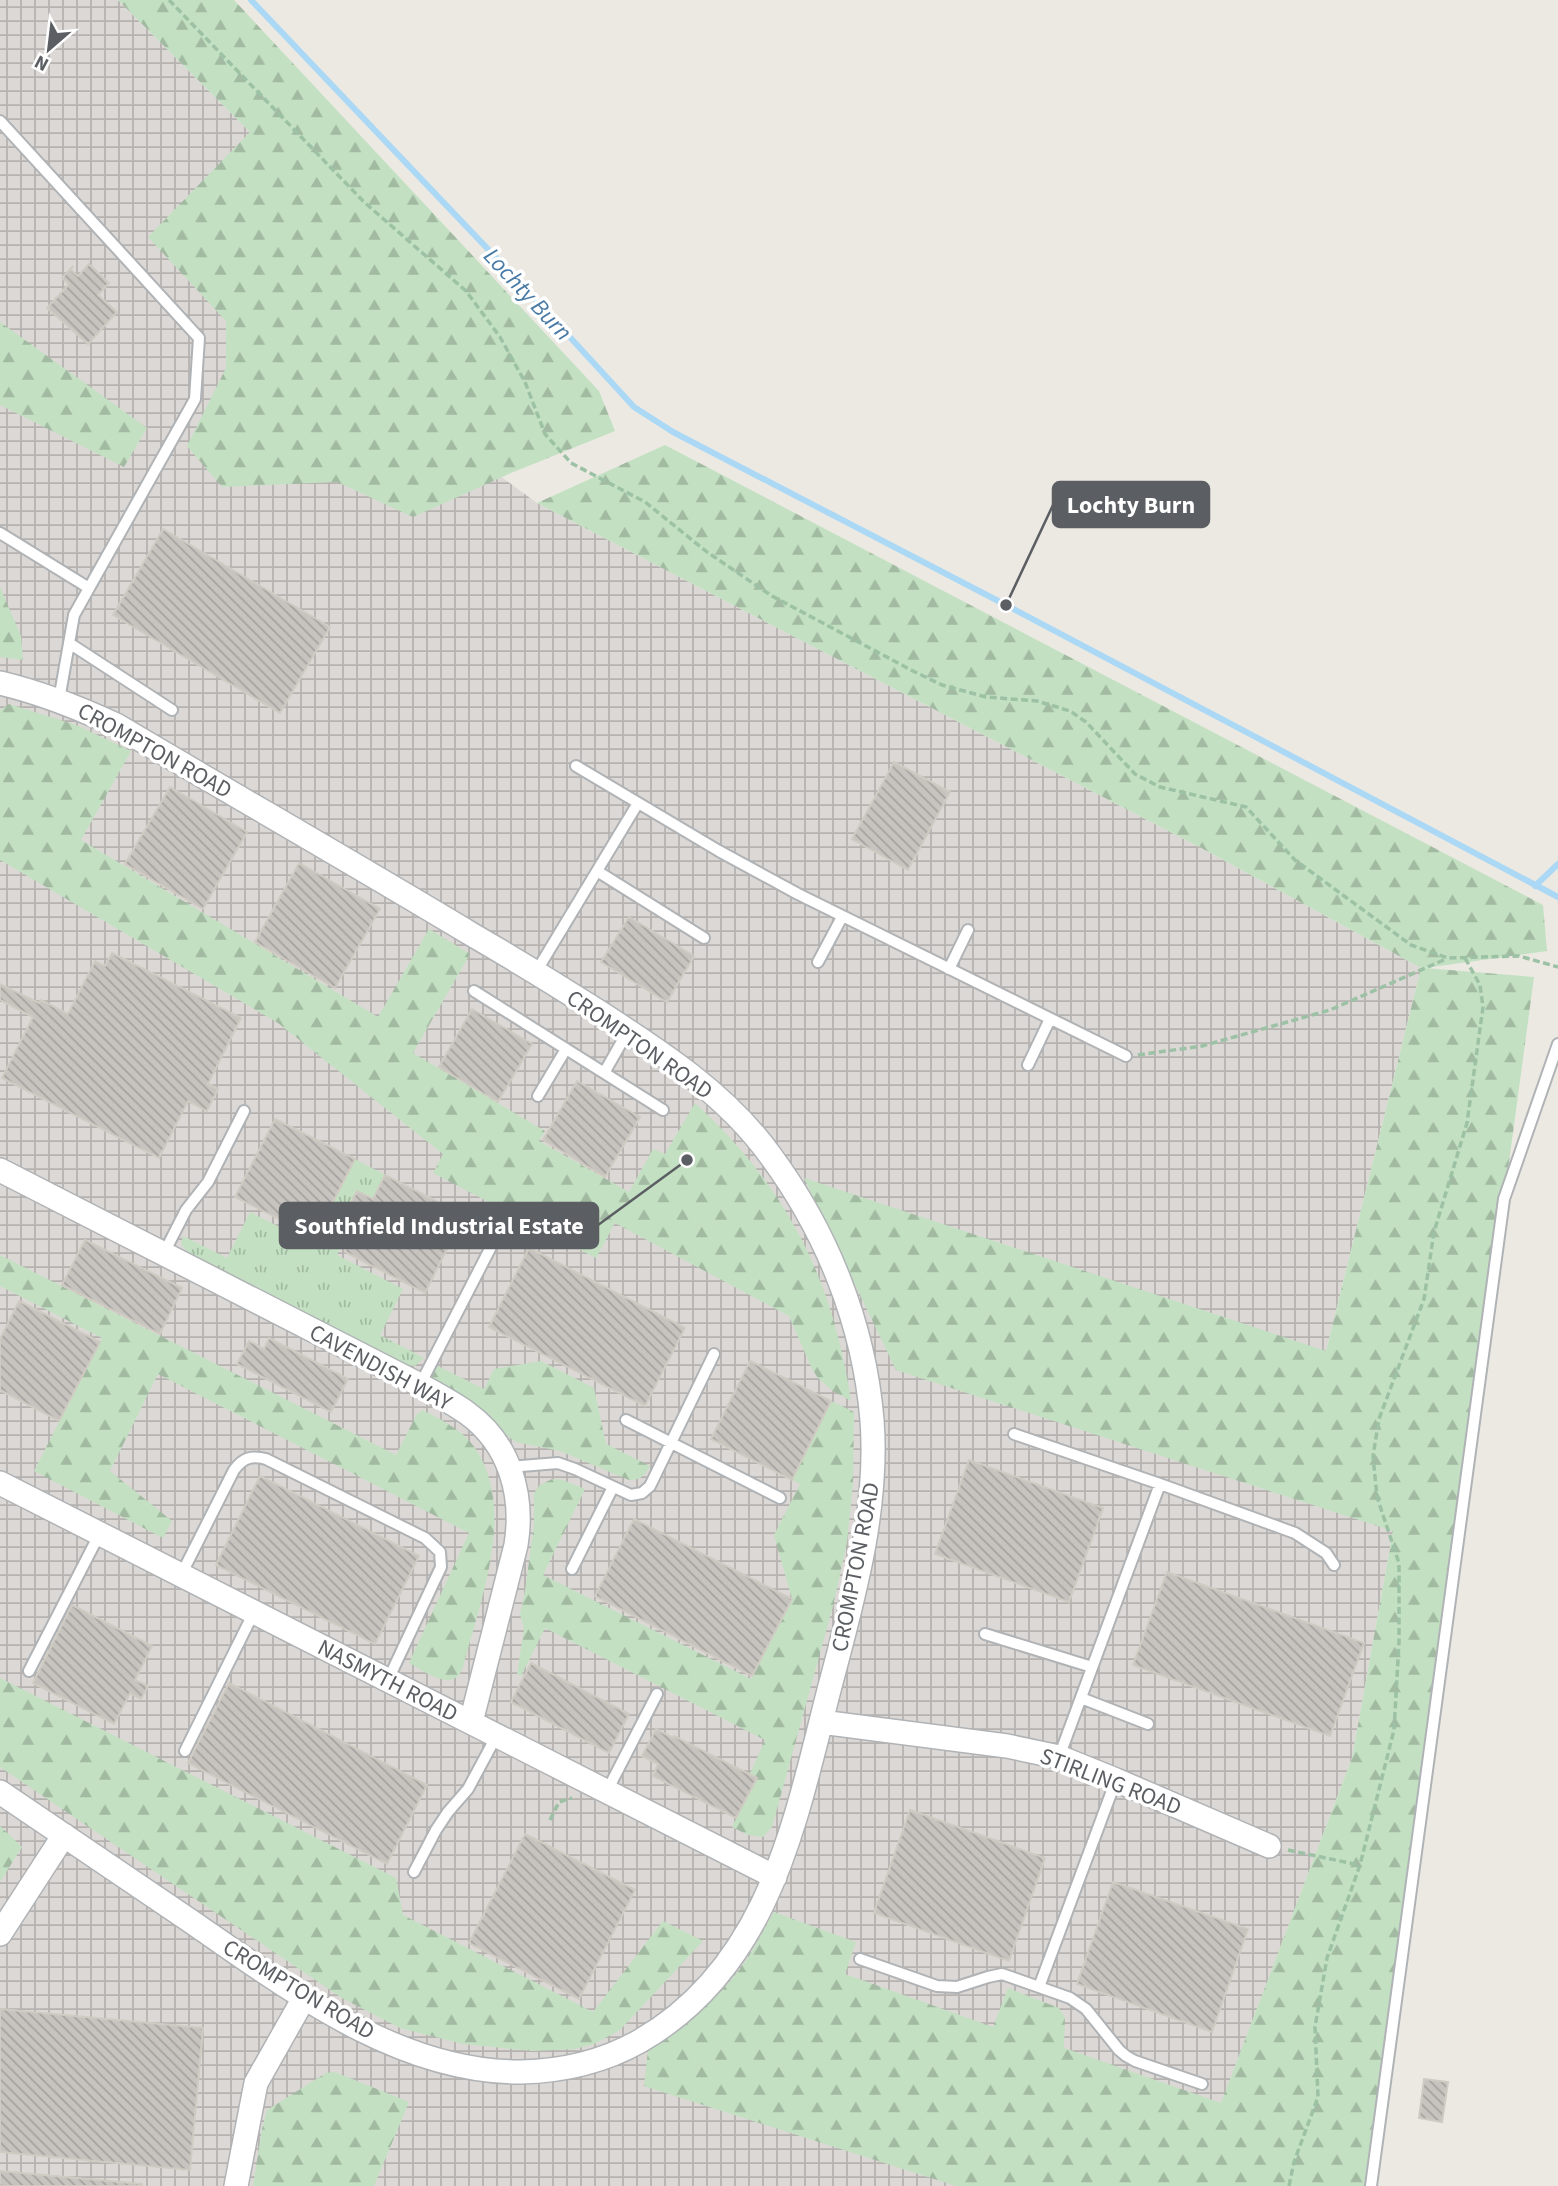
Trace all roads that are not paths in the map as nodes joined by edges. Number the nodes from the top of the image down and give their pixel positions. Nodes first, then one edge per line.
1 (0, 121) edge
2 (0, 533) edge
3 (89, 588) junction
4 (69, 643) junction
5 (0, 683) edge
6 (59, 700) junction
7 (172, 710) dead end
8 (576, 765) dead end
9 (638, 803) junction
10 (597, 871) junction
11 (842, 917) junction
12 (968, 930) dead end
13 (704, 939) dead end
14 (818, 962) dead end
15 (949, 969) junction
16 (536, 972) junction
17 (474, 991) dead end
18 (1050, 1019) junction
19 (628, 1031) junction
20 (1558, 1044) edge
21 (566, 1049) junction
22 (1126, 1056) road end
23 (1028, 1065) dead end
24 (604, 1073) junction
25 (538, 1096) dead end
26 (663, 1110) dead end
27 (244, 1111) dead end
28 (0, 1170) edge
29 (494, 1241) dead end
30 (163, 1253) junction
31 (715, 1354) dead end
32 (420, 1385) junction
33 (626, 1420) dead end
34 (1014, 1434) dead end
35 (671, 1442) junction
36 (509, 1467) junction
37 (0, 1482) edge
38 (1160, 1483) junction
39 (613, 1487) junction
40 (780, 1498) dead end
41 (100, 1533) junction
42 (1334, 1565) dead end
43 (572, 1569) dead end
44 (181, 1575) junction
45 (254, 1612) junction
46 (985, 1634) dead end
47 (1092, 1667) junction
48 (29, 1671) dead end
49 (388, 1680) junction
50 (657, 1694) dead end
51 (1081, 1698) junction
52 (471, 1722) junction
53 (821, 1722) junction
54 (1148, 1724) dead end
55 (497, 1735) junction
56 (185, 1751) dead end
57 (1059, 1757) junction
58 (1116, 1780) junction
59 (605, 1790) junction
60 (0, 1791) edge
61 (64, 1835) junction
62 (1269, 1846) road end
63 (414, 1872) dead end
64 (775, 1877) junction
65 (0, 1934) edge
66 (860, 1959) dead end
67 (1039, 1987) junction
68 (304, 1998) junction
69 (1202, 2084) dead end
70 (236, 2186) edge
71 (1371, 2186) edge

1 - 3 lane
2 - 3 lane
3 - 4 lane
4 - 6 lane
4 - 7 lane
5 - 6 street, CROMPTON ROAD
6 - 16 street, CROMPTON ROAD
8 - 9 lane
9 - 10 lane
9 - 11 lane
10 - 13 lane
10 - 16 lane
11 - 14 lane
11 - 15 lane
12 - 15 lane
15 - 18 lane
16 - 19 street, CROMPTON ROAD
17 - 21 lane
18 - 22 lane
18 - 23 lane
19 - 24 lane
19 - 53 street, CROMPTON ROAD
20 - 71 lane
21 - 24 lane
21 - 25 lane
24 - 26 lane
27 - 30 lane
28 - 30 street, CAVENDISH WAY
29 - 32 lane
30 - 32 street, CAVENDISH WAY
31 - 35 lane
32 - 36 street, CAVENDISH WAY
33 - 35 lane
34 - 38 lane
35 - 39 lane
35 - 40 lane
36 - 39 lane
36 - 52 street, CAVENDISH WAY
37 - 41 street, NASMYTH ROAD
38 - 42 lane
38 - 47 lane
39 - 43 lane
41 - 44 street, NASMYTH ROAD
41 - 48 lane
44 - 45 street, NASMYTH ROAD
44 - 49 lane
45 - 49 street, NASMYTH ROAD
45 - 56 lane
46 - 47 lane
47 - 51 lane
49 - 52 street, NASMYTH ROAD
50 - 59 lane
51 - 54 lane
51 - 57 lane
52 - 55 street, NASMYTH ROAD
53 - 57 street, STIRLING ROAD
53 - 64 street, CROMPTON ROAD
55 - 59 street, NASMYTH ROAD
55 - 63 lane
57 - 58 street, STIRLING ROAD
58 - 62 street, STIRLING ROAD
58 - 67 lane
59 - 64 street, NASMYTH ROAD
60 - 61 street, CROMPTON ROAD
61 - 65 street
61 - 68 street, CROMPTON ROAD
64 - 68 street, CROMPTON ROAD
66 - 67 lane
67 - 69 lane
68 - 70 street

